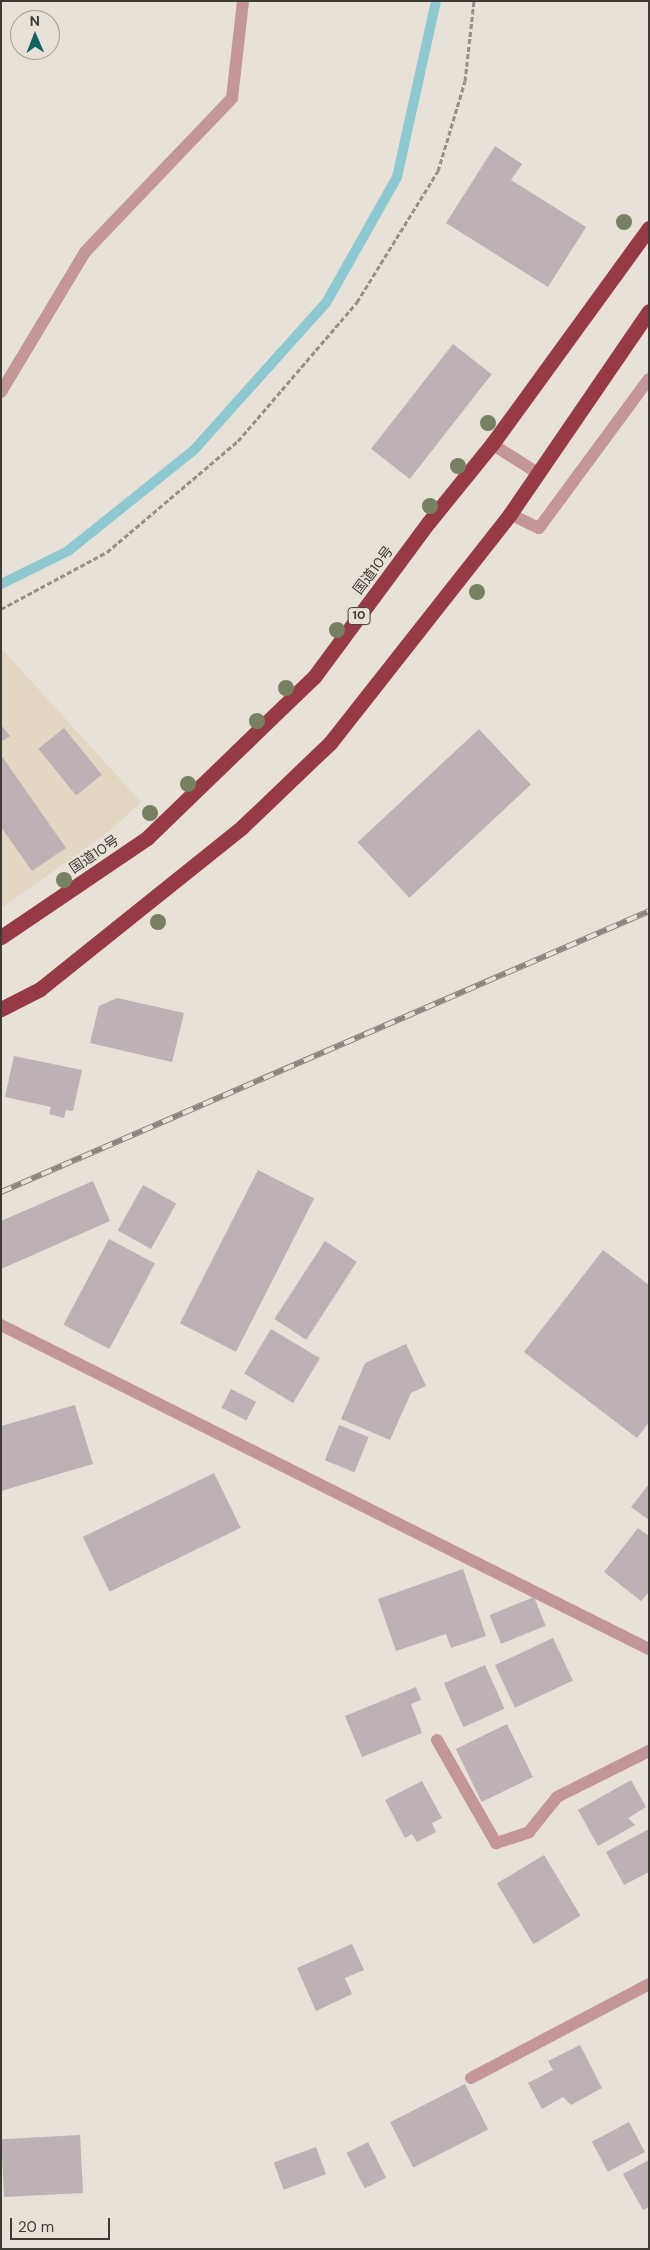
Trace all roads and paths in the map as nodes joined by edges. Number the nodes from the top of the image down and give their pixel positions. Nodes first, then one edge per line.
1 (243, 1) edge
2 (474, 1) edge
3 (649, 228) edge
4 (649, 311) edge
5 (649, 379) edge
6 (1, 392) edge
7 (492, 444) junction
8 (539, 474) junction
9 (510, 514) junction
10 (1, 609) edge
11 (1, 937) edge
12 (1, 1009) edge
13 (1, 1325) edge
14 (649, 1649) edge
15 (437, 1740) dead end
16 (649, 1752) edge
17 (649, 1984) edge
18 (471, 2078) dead end

1 - 6 street
2 - 10 path
3 - 7 highway, 国道10号 / 10
4 - 8 highway
5 - 9 street
7 - 8 street
7 - 11 highway, 国道10号 / 10
8 - 9 highway
9 - 12 highway
13 - 14 street
15 - 16 street
17 - 18 street

